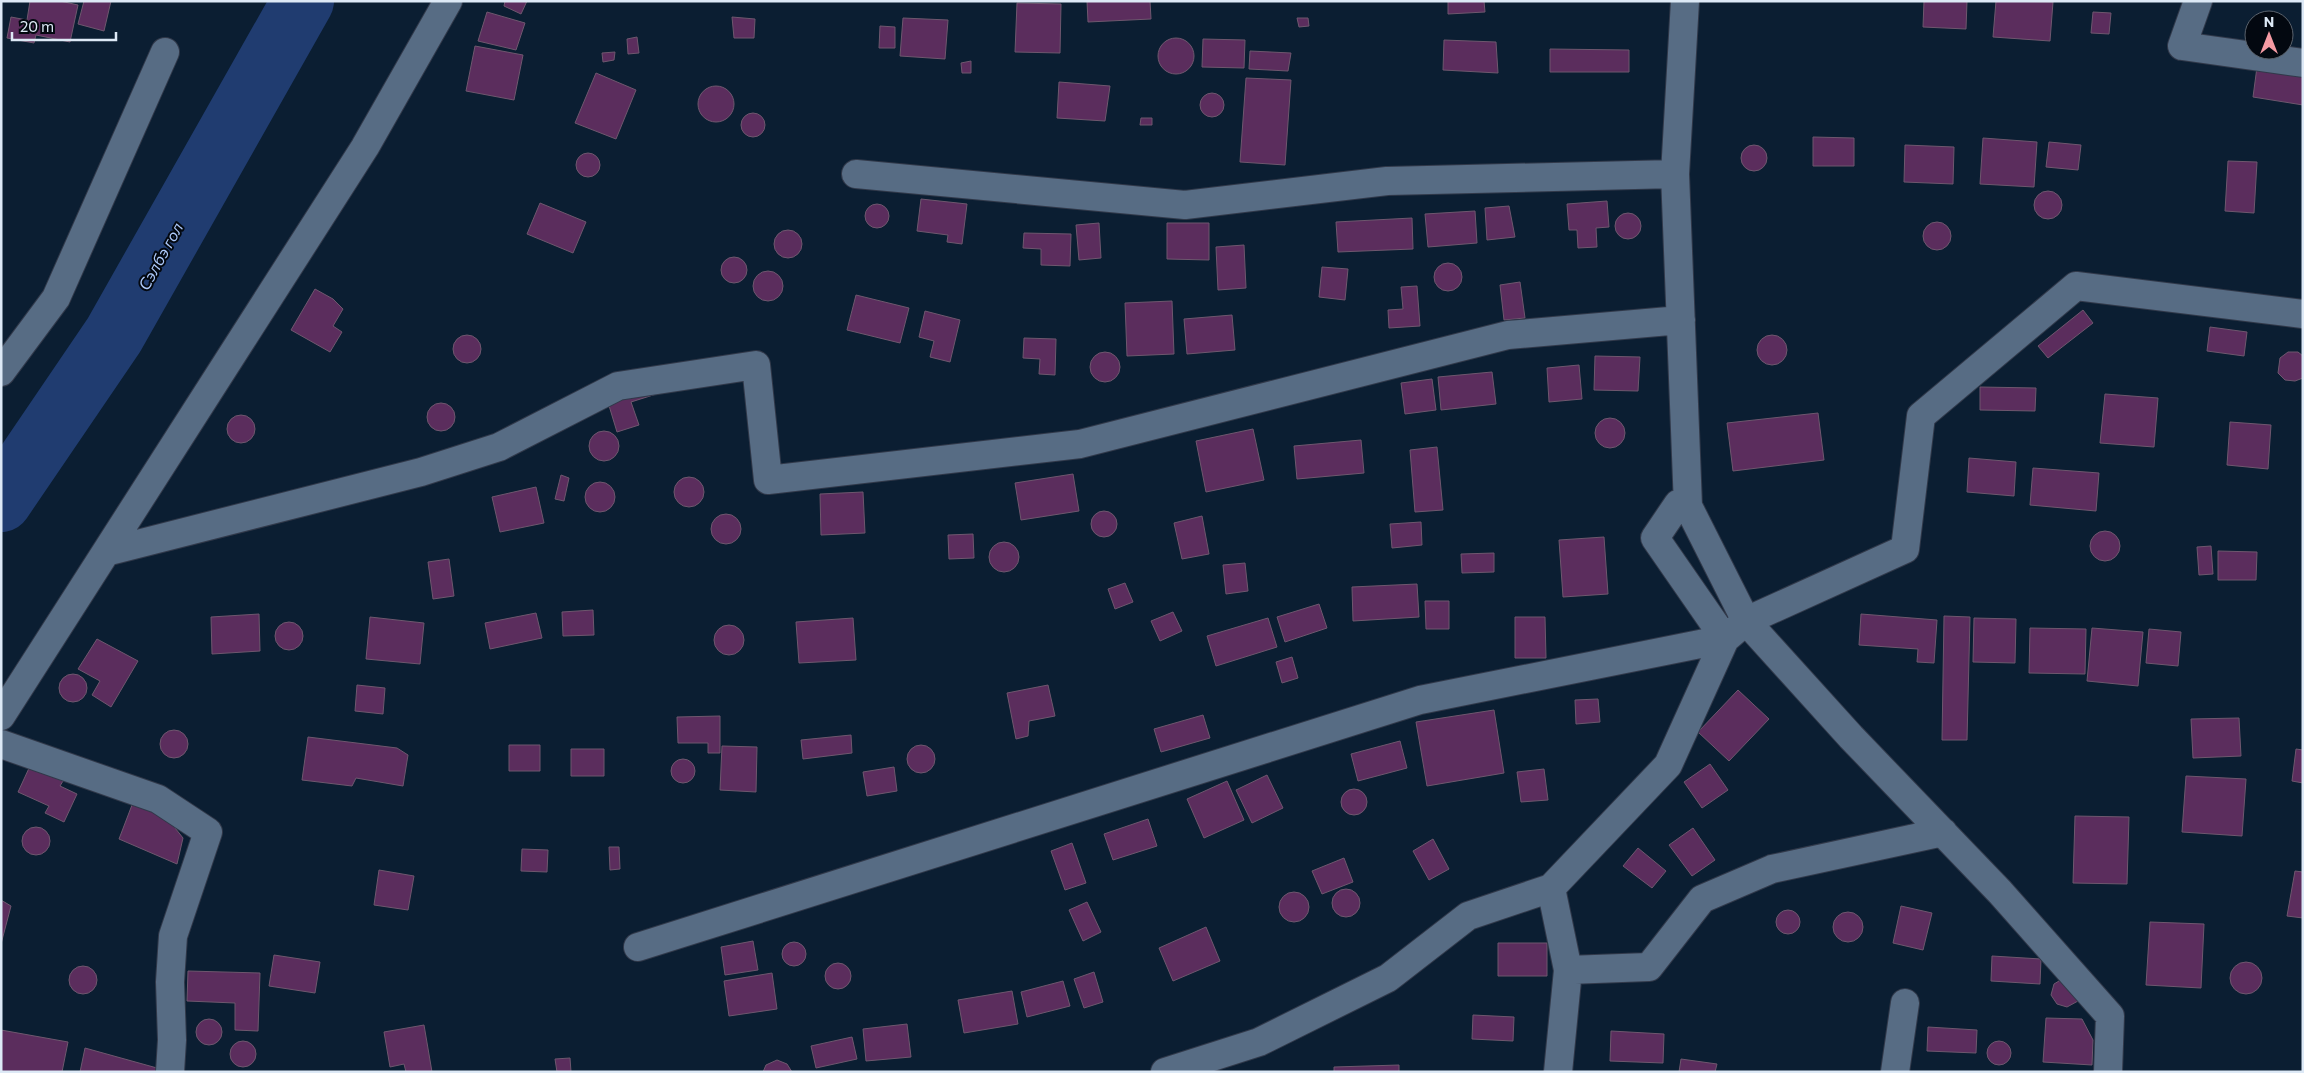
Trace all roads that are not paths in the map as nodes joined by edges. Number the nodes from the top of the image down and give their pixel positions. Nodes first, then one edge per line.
1 (448, 1) edge
2 (1685, 1) edge
3 (2198, 1) edge
4 (165, 52) dead end
5 (2303, 63) edge
6 (856, 174) dead end
7 (1675, 174) junction
8 (2303, 314) edge
9 (1681, 320) junction
10 (1, 372) edge
11 (1688, 506) junction
12 (106, 552) junction
13 (1746, 621) junction
14 (1725, 639) junction
15 (1, 716) edge
16 (1, 744) edge
17 (1943, 832) junction
18 (1551, 888) junction
19 (638, 947) dead end
20 (1568, 970) junction
21 (1905, 1003) dead end
22 (170, 1072) edge
23 (1165, 1072) edge
24 (1558, 1072) edge
25 (1895, 1072) edge
26 (2108, 1072) edge

1 - 12 street
2 - 7 street
3 - 5 street
4 - 10 street
6 - 7 street
7 - 9 street
8 - 13 street
9 - 11 street
9 - 12 street
11 - 13 street
11 - 14 street
12 - 15 street
13 - 14 street
13 - 17 street
14 - 18 street
14 - 19 street
16 - 22 street
17 - 20 street
17 - 26 street
18 - 20 street
18 - 23 street
20 - 24 street
21 - 25 street

